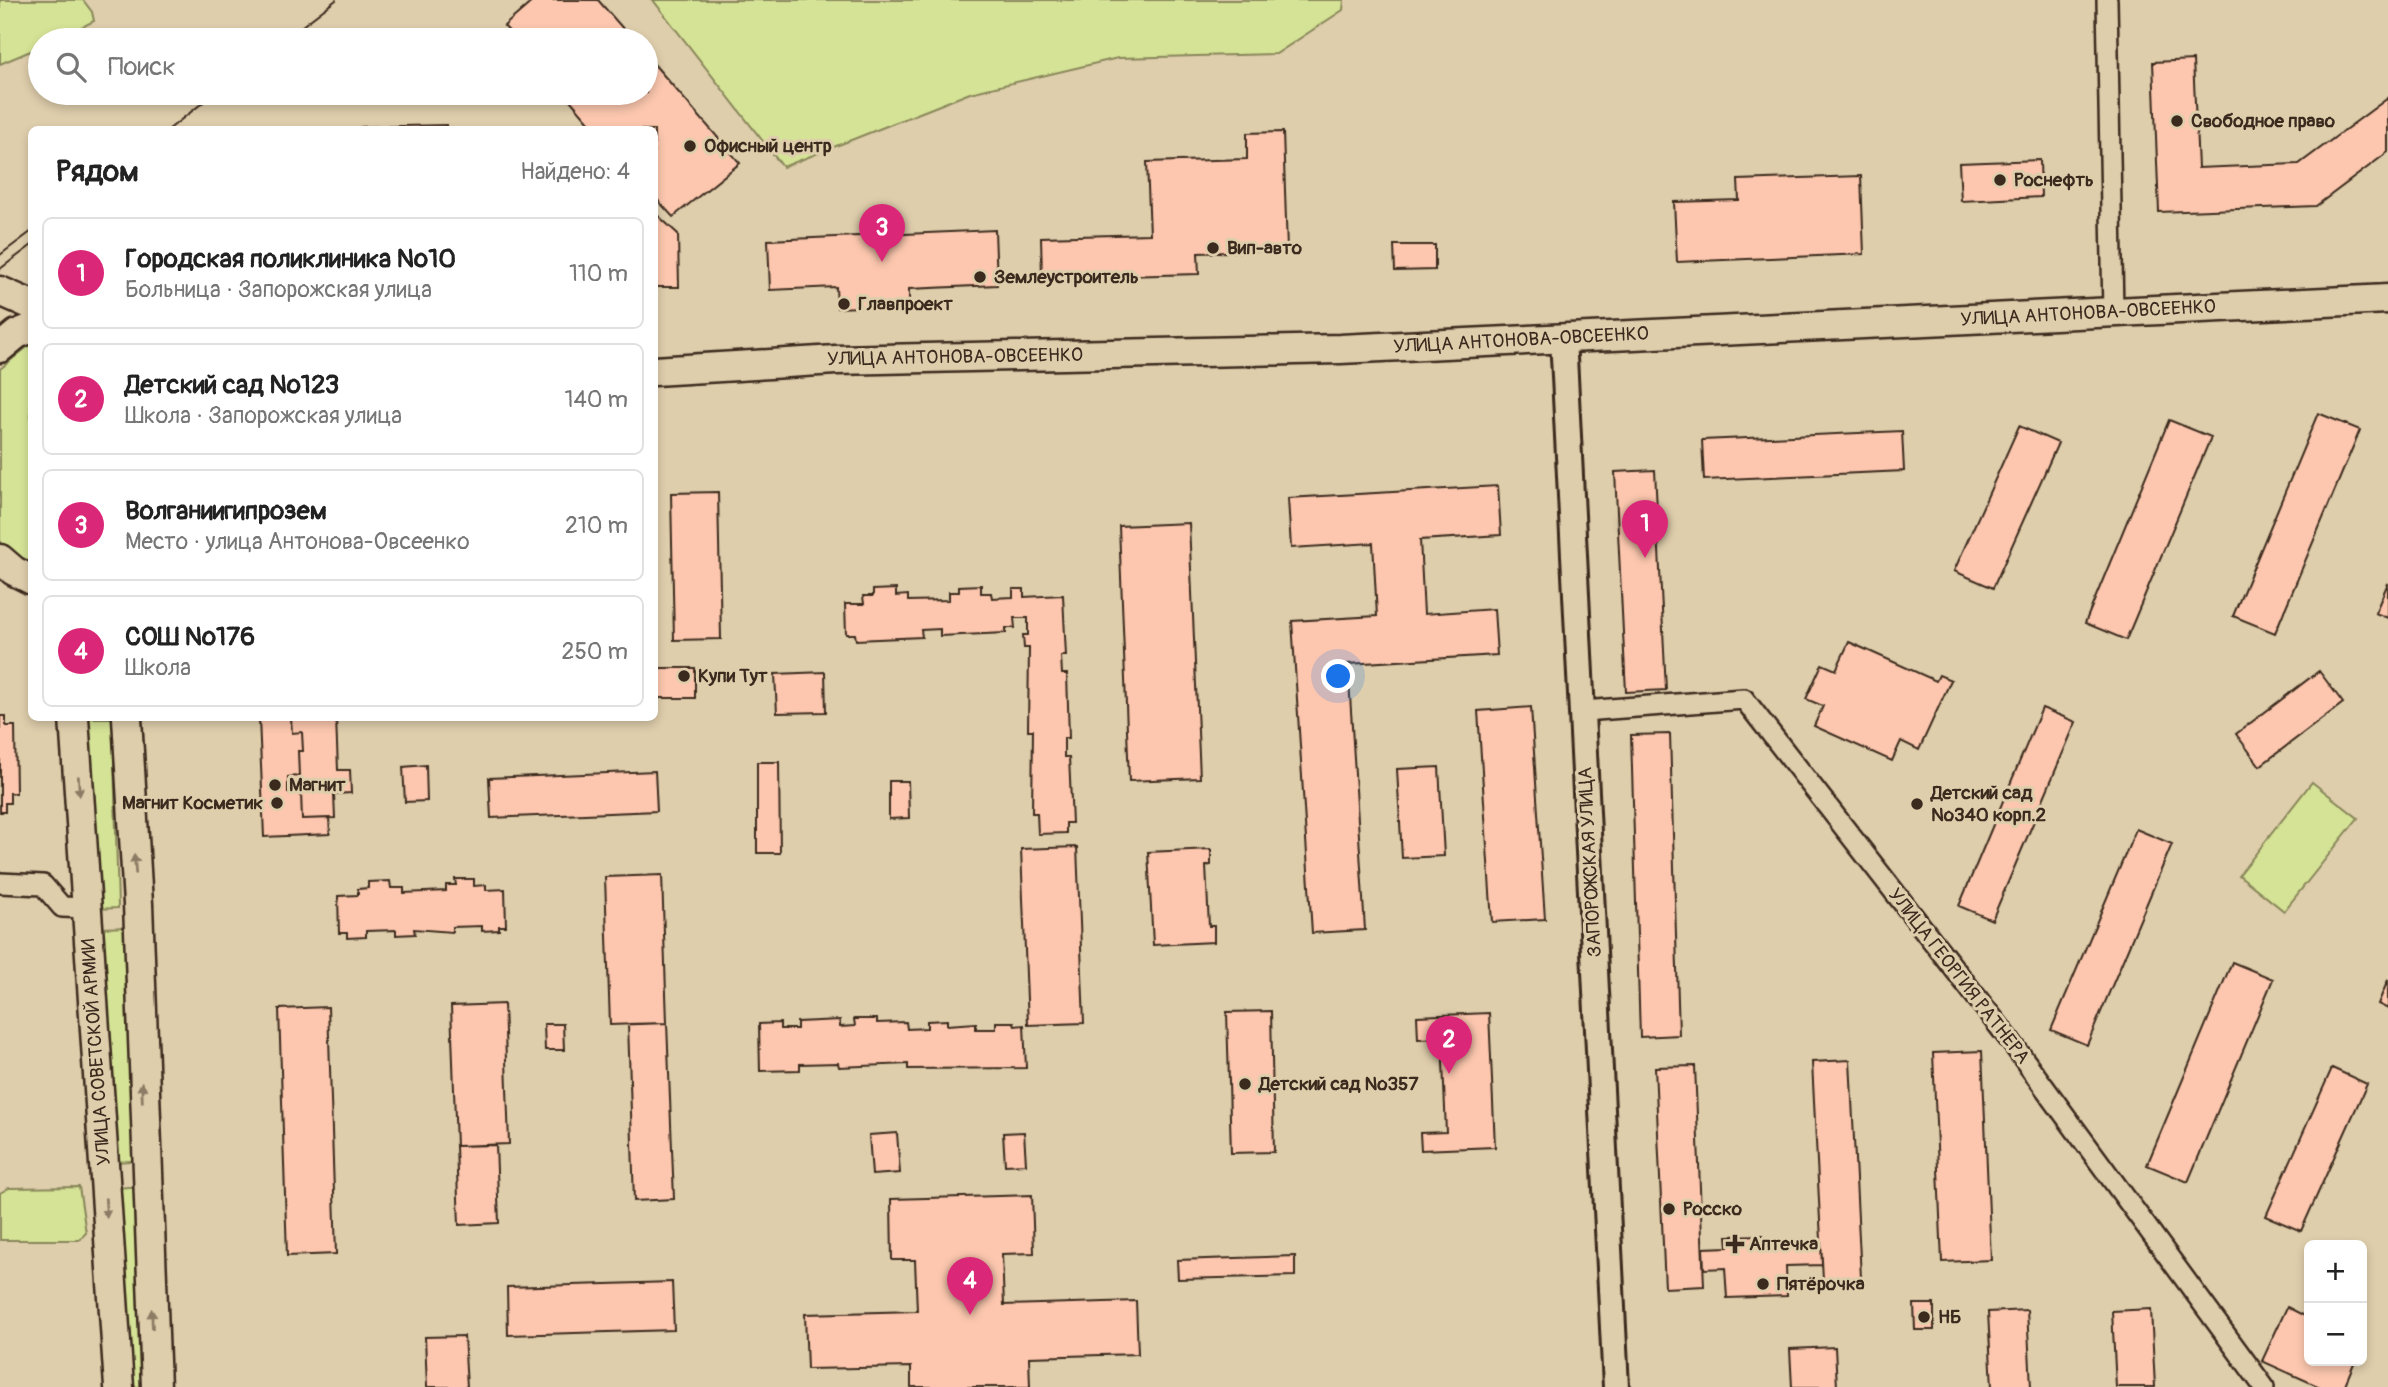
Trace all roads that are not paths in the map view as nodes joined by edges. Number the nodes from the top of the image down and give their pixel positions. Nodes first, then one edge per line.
1 (2107, 0) edge
2 (0, 291) edge
3 (2388, 299) edge
4 (28, 303) edge
5 (2113, 312) junction
6 (28, 330) edge
7 (1563, 337) junction
8 (0, 348) edge
9 (658, 371) edge
10 (15, 570) edge
11 (28, 591) edge
12 (1583, 711) junction
13 (74, 721) edge
14 (127, 721) edge
15 (0, 883) edge
16 (88, 908) junction
17 (145, 1172) junction
18 (104, 1177) junction
19 (119, 1387) edge
20 (156, 1387) edge
21 (1616, 1387) edge
22 (2264, 1387) edge

1 - 5 street
2 - 4 main road
3 - 5 main road, УЛИЦА АНТОНОВА-ОВСЕЕНКО
5 - 7 main road, УЛИЦА АНТОНОВА-ОВСЕЕНКО
6 - 8 main road
7 - 9 main road, УЛИЦА АНТОНОВА-ОВСЕЕНКО
7 - 12 street, ЗАПОРОЖСКАЯ УЛИЦА
10 - 11 main road
12 - 21 street, ЗАПОРОЖСКАЯ УЛИЦА
12 - 22 street, УЛИЦА ГЕОРГИЯ РАТНЕРА
13 -> 16 main road, УЛИЦА СОВЕТСКОЙ АРМИИ
17 -> 14 main road
15 - 16 street
16 - 18 main road, УЛИЦА СОВЕТСКОЙ АРМИИ
17 - 18 main road
20 -> 17 main road
18 -> 19 main road, УЛИЦА СОВЕТСКОЙ АРМИИ

